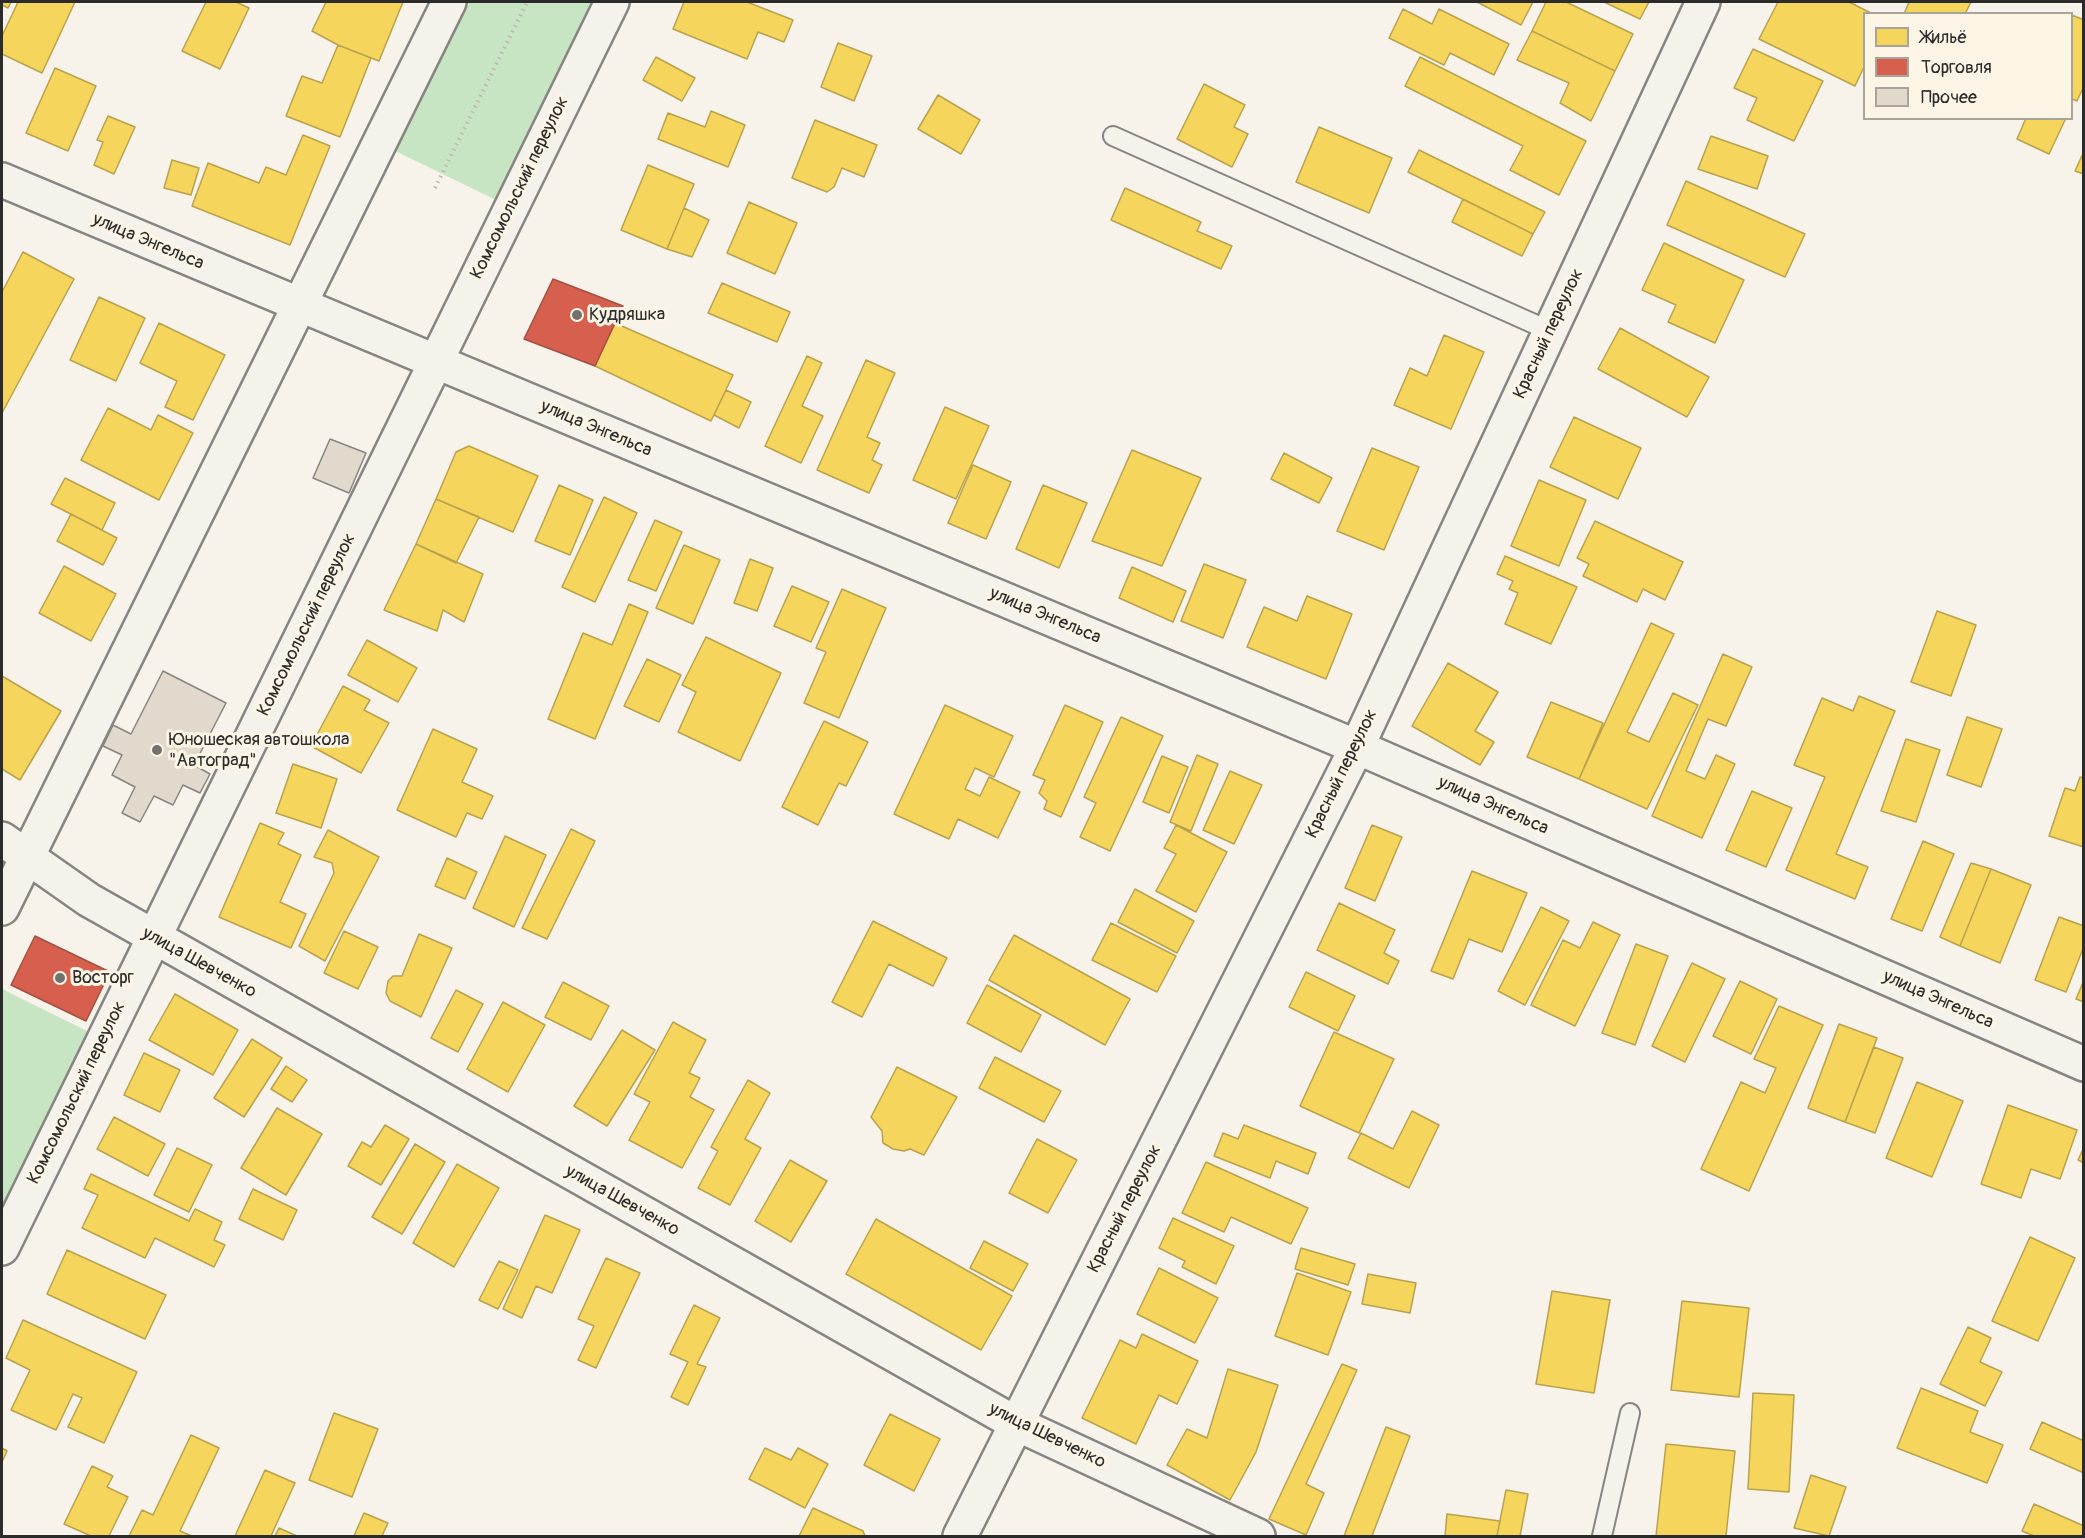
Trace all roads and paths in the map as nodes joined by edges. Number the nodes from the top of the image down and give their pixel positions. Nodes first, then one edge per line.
1 (449, 2) edge
2 (527, 2) edge
3 (612, 2) edge
4 (1703, 2) edge
5 (1113, 135) dead end
6 (2, 180) edge
7 (435, 188) dead end
8 (299, 305) junction
9 (1550, 331) junction
10 (434, 362) junction
11 (1357, 747) junction
12 (15, 847) edge
13 (2, 908) edge
14 (154, 937) junction
15 (2084, 1064) edge
16 (2, 1248) edge
17 (1630, 1413) dead end
18 (1017, 1424) junction
19 (960, 1536) edge
20 (1258, 1536) edge
21 (1602, 1536) edge

1 - 8 street
2 - 7 path
3 - 10 street, Комсомольский переулок
4 - 9 street, Красный переулок
5 - 9 lane
6 - 8 street, улица Энгельса
8 - 10 street, улица Энгельса
8 - 12 street
9 - 11 street, Красный переулок
10 - 11 street, улица Энгельса
10 - 14 street, Комсомольский переулок
11 - 15 street, улица Энгельса
11 - 18 street, Красный переулок
12 - 13 street
12 - 14 street, улица Шевченко
14 - 16 street, Комсомольский переулок
14 - 18 street, улица Шевченко
17 - 21 lane
18 - 19 street, Красный переулок
18 - 20 street, улица Шевченко

